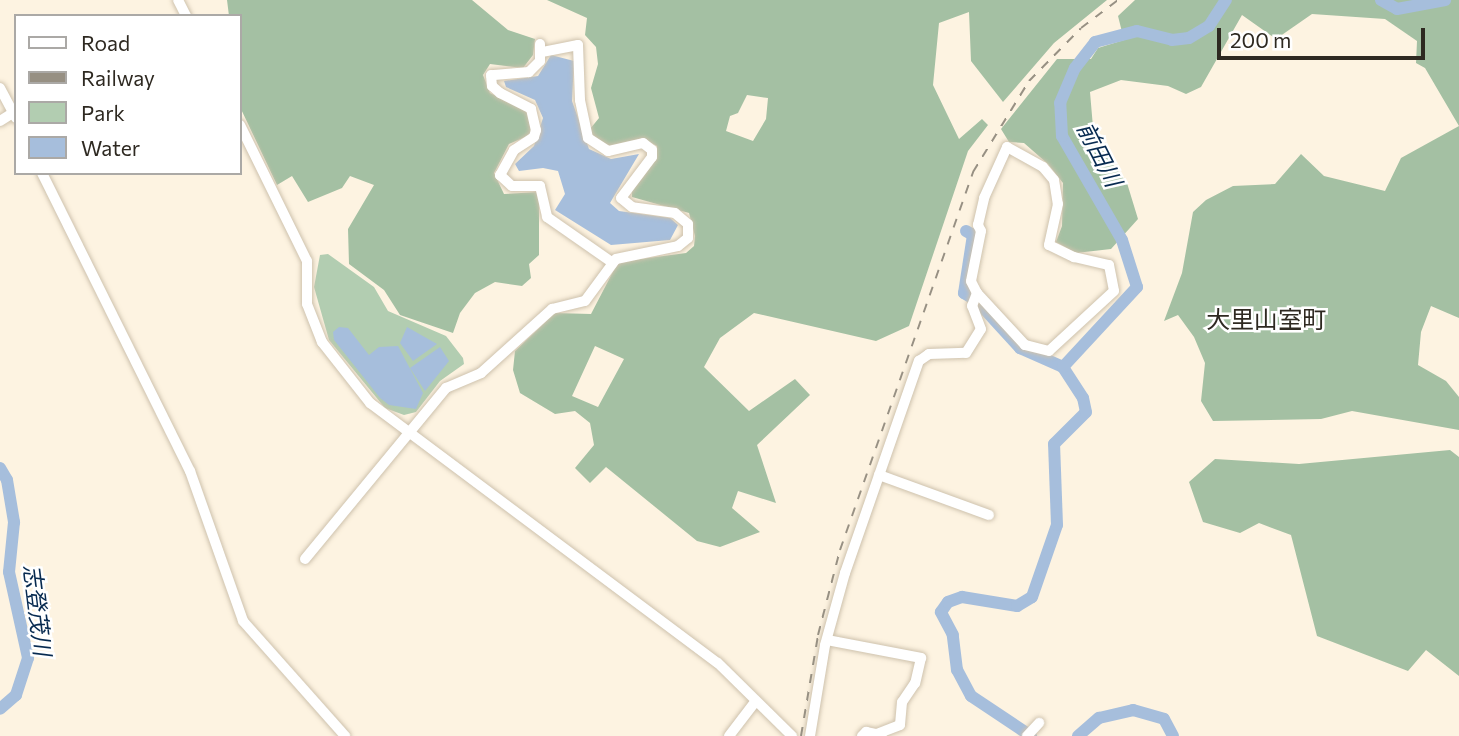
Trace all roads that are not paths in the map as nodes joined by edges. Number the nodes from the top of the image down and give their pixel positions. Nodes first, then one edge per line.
1 (0, 88) edge
2 (14, 116) edge
3 (0, 121) edge
4 (242, 129) edge
5 (43, 175) edge
6 (613, 263) junction
7 (975, 297) junction
8 (413, 431) junction
9 (879, 475) junction
10 (989, 515) dead end
11 (305, 559) dead end
12 (827, 640) junction
13 (755, 702) junction
14 (868, 735) edge
15 (345, 736) edge
16 (729, 736) edge
17 (792, 736) edge
18 (810, 736) edge
19 (889, 736) edge

1 - 2 street
2 - 3 street
4 - 8 street
5 - 15 street
6 - 6 street
6 - 8 street
7 - 7 street
7 - 9 street
8 - 11 street
8 - 13 street
9 - 10 street
9 - 12 street
12 - 14 street
12 - 18 street
13 - 16 street
13 - 17 street
14 - 19 street

